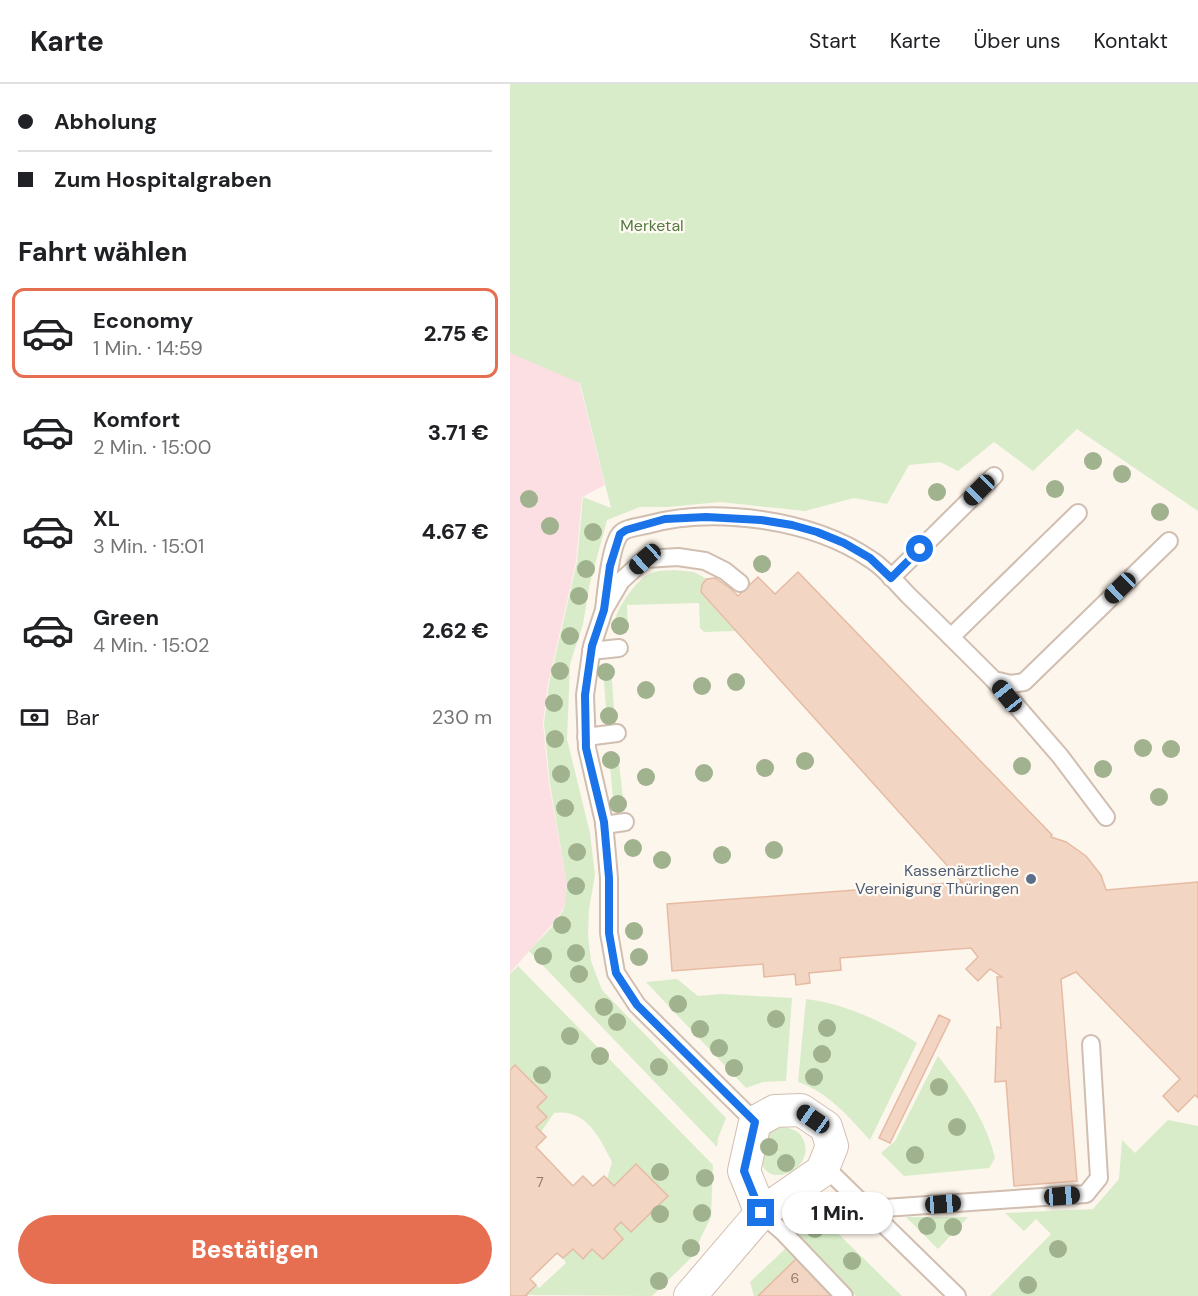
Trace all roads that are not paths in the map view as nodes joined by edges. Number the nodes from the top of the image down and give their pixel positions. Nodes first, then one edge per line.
1 (994, 476) dead end
2 (1078, 513) dead end
3 (1169, 541) dead end
4 (891, 578) junction
5 (740, 583) dead end
6 (604, 610) junction
7 (951, 637) junction
8 (619, 648) dead end
9 (591, 651) junction
10 (994, 680) junction
11 (616, 733) dead end
12 (586, 737) junction
13 (1106, 817) dead end
14 (625, 822) dead end
15 (604, 825) junction
16 (1091, 1044) dead end
17 (755, 1122) junction
18 (824, 1166) junction
19 (870, 1209) junction
20 (761, 1213) junction
21 (690, 1296) edge
22 (844, 1296) edge
23 (957, 1296) edge

1 - 4 lane
2 - 7 lane
3 - 10 lane
4 - 6 lane
4 - 7 lane
5 - 6 lane
6 - 9 lane
7 - 10 lane
8 - 9 lane
9 - 12 lane
10 - 13 lane
11 - 12 lane
12 - 15 lane
14 - 15 lane
15 - 17 lane
16 - 19 lane
17 - 18 street
17 - 20 street
18 - 19 lane
18 - 20 street
19 - 23 lane
20 - 21 street
20 - 22 lane

